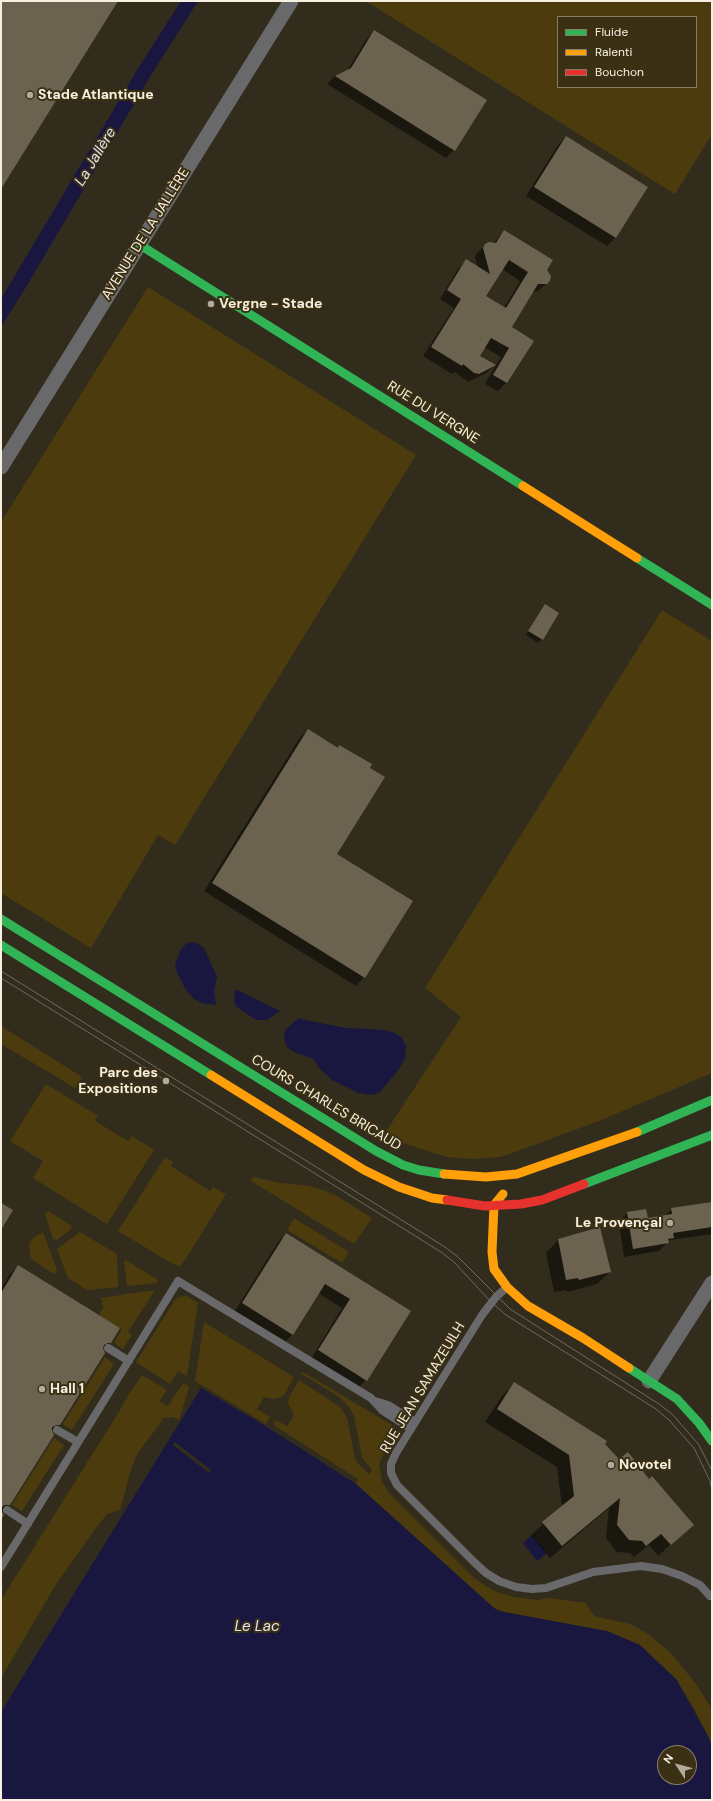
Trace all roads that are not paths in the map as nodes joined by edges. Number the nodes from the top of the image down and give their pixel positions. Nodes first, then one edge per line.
1 (291, 1) edge
2 (140, 245) junction
3 (1, 467) edge
4 (712, 605) edge
5 (1, 919) edge
6 (1, 945) edge
7 (712, 1100) edge
8 (636, 1133) junction
9 (712, 1135) edge
10 (593, 1158) dead end
11 (505, 1176) junction
12 (509, 1191) junction
13 (494, 1205) junction
14 (506, 1209) junction
15 (504, 1268) dead end
16 (712, 1283) edge
17 (507, 1287) junction
18 (108, 1348) dead end
19 (129, 1361) junction
20 (649, 1381) junction
21 (413, 1425) junction
22 (57, 1430) dead end
23 (712, 1441) edge
24 (78, 1442) junction
25 (7, 1510) dead end
26 (28, 1524) junction
27 (1, 1566) edge
28 (710, 1596) dead end

1 - 2 street, AVENUE DE LA JALLÈRE
2 - 3 street, AVENUE DE LA JALLÈRE
2 - 4 main road, RUE DU VERGNE
5 - 11 main road, COURS CHARLES BRICAUD
6 - 13 main road
7 - 8 main road, COURS CHARLES BRICAUD
8 - 10 main road
8 - 11 main road, COURS CHARLES BRICAUD
9 - 14 main road
11 - 12 main road
12 - 13 main road
12 - 14 main road
13 - 14 main road
13 - 17 main road
15 - 17 main road
16 - 20 street
17 - 20 main road
17 - 21 lane, RUE JEAN SAMAZEUILH
18 - 19 lane
19 - 21 lane
19 - 24 lane
20 - 23 main road
21 - 28 lane, RUE JEAN SAMAZEUILH
22 - 24 lane
24 - 26 lane
25 - 26 lane
26 - 27 lane

